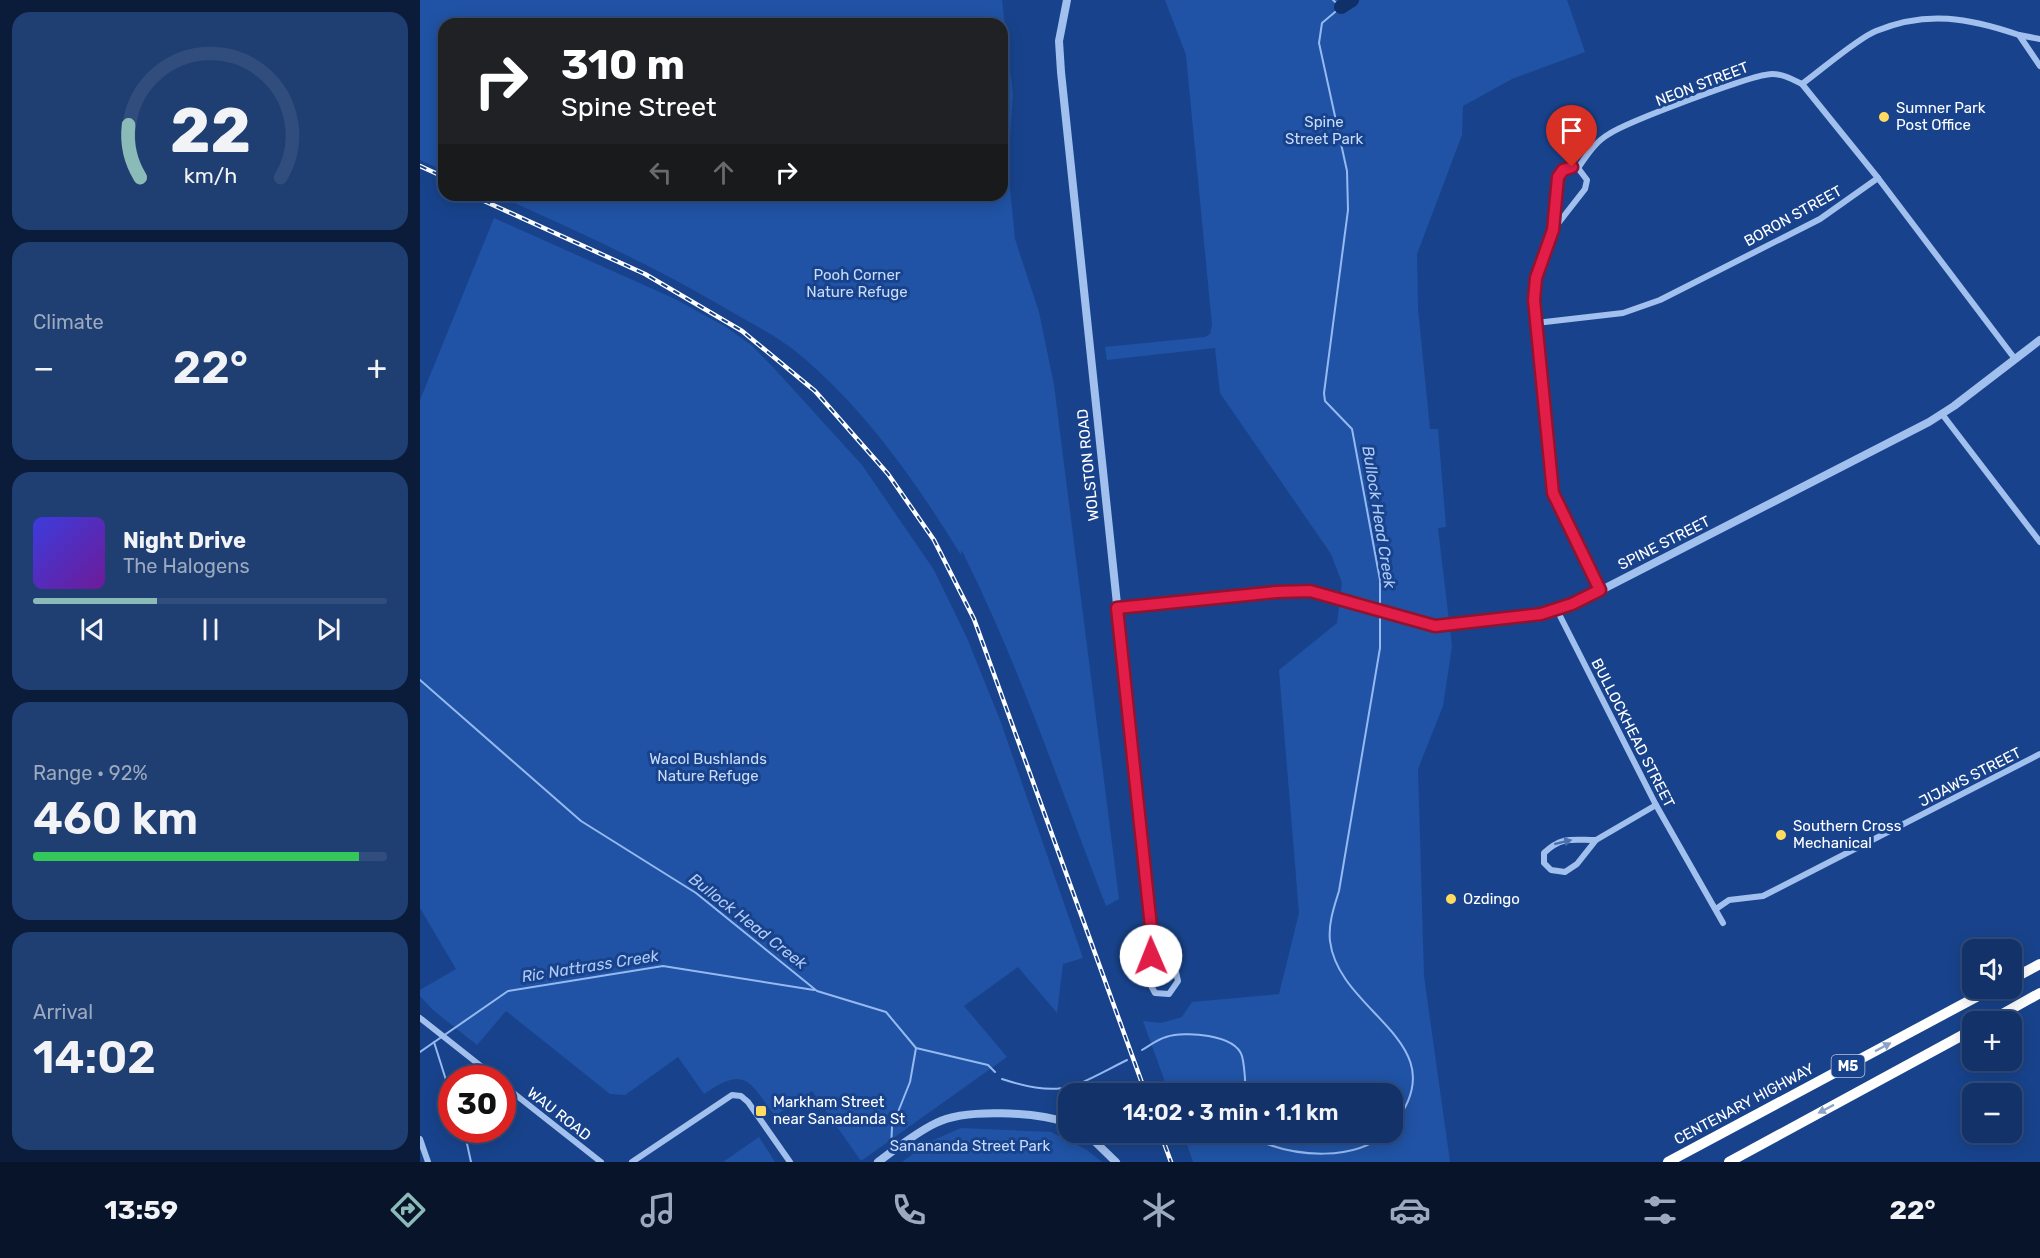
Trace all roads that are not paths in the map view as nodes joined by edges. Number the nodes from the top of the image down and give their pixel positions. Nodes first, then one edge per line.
1 (1067, 0) edge
2 (2019, 34) junction
3 (2040, 39) edge
4 (2040, 66) edge
5 (1802, 84) junction
6 (1578, 168) junction
7 (1878, 178) junction
8 (1553, 230) junction
9 (1536, 323) junction
10 (2040, 340) edge
11 (2015, 359) junction
12 (1942, 414) junction
13 (2040, 542) edge
14 (1600, 590) junction
15 (1117, 608) junction
16 (1557, 610) junction
17 (2040, 754) edge
18 (1656, 805) junction
19 (1596, 840) junction
20 (1716, 909) junction
21 (1723, 923) dead end
22 (1151, 927) junction
23 (2040, 964) edge
24 (2022, 974) edge
25 (2040, 993) edge
26 (1972, 999) edge
27 (2008, 1011) edge
28 (420, 1017) edge
29 (1962, 1035) edge
30 (479, 1065) edge
31 (516, 1095) edge
32 (1058, 1121) edge
33 (420, 1139) edge
34 (1096, 1143) edge
35 (879, 1161) edge
36 (428, 1162) edge
37 (601, 1162) edge
38 (632, 1162) edge
39 (790, 1162) edge
40 (1116, 1162) edge
41 (1668, 1162) edge
42 (1729, 1162) edge

1 - 15 street, WOLSTON ROAD
2 - 3 street
2 - 4 street
2 - 5 street
5 - 6 street, NEON STREET
5 - 7 street
6 - 8 street, NEON STREET
6 - 8 street, NEON STREET
7 - 9 street, BORON STREET
7 - 11 street
8 - 9 street, NEON STREET
9 - 14 street, NEON STREET
10 - 11 street, SPINE STREET
11 - 12 street, SPINE STREET
12 - 13 street
12 - 14 street, SPINE STREET
14 - 16 street, SPINE STREET
15 - 16 street, SPINE STREET
15 - 22 street, WOLSTON ROAD
16 - 18 street, BULLOCKHEAD STREET
17 - 20 street, JIJAWS STREET
18 - 19 street
18 - 20 street, BULLOCKHEAD STREET
19 -> 19 street
20 - 21 street
22 - 22 street, WOLSTON ROAD
23 - 24 highway
25 - 27 highway
41 -> 26 highway, CENTENARY HIGHWAY / M5
28 - 30 street
29 -> 42 highway, M5
31 - 37 street, WAU ROAD
32 - 35 street
33 - 36 street
34 - 40 street
38 - 39 street

